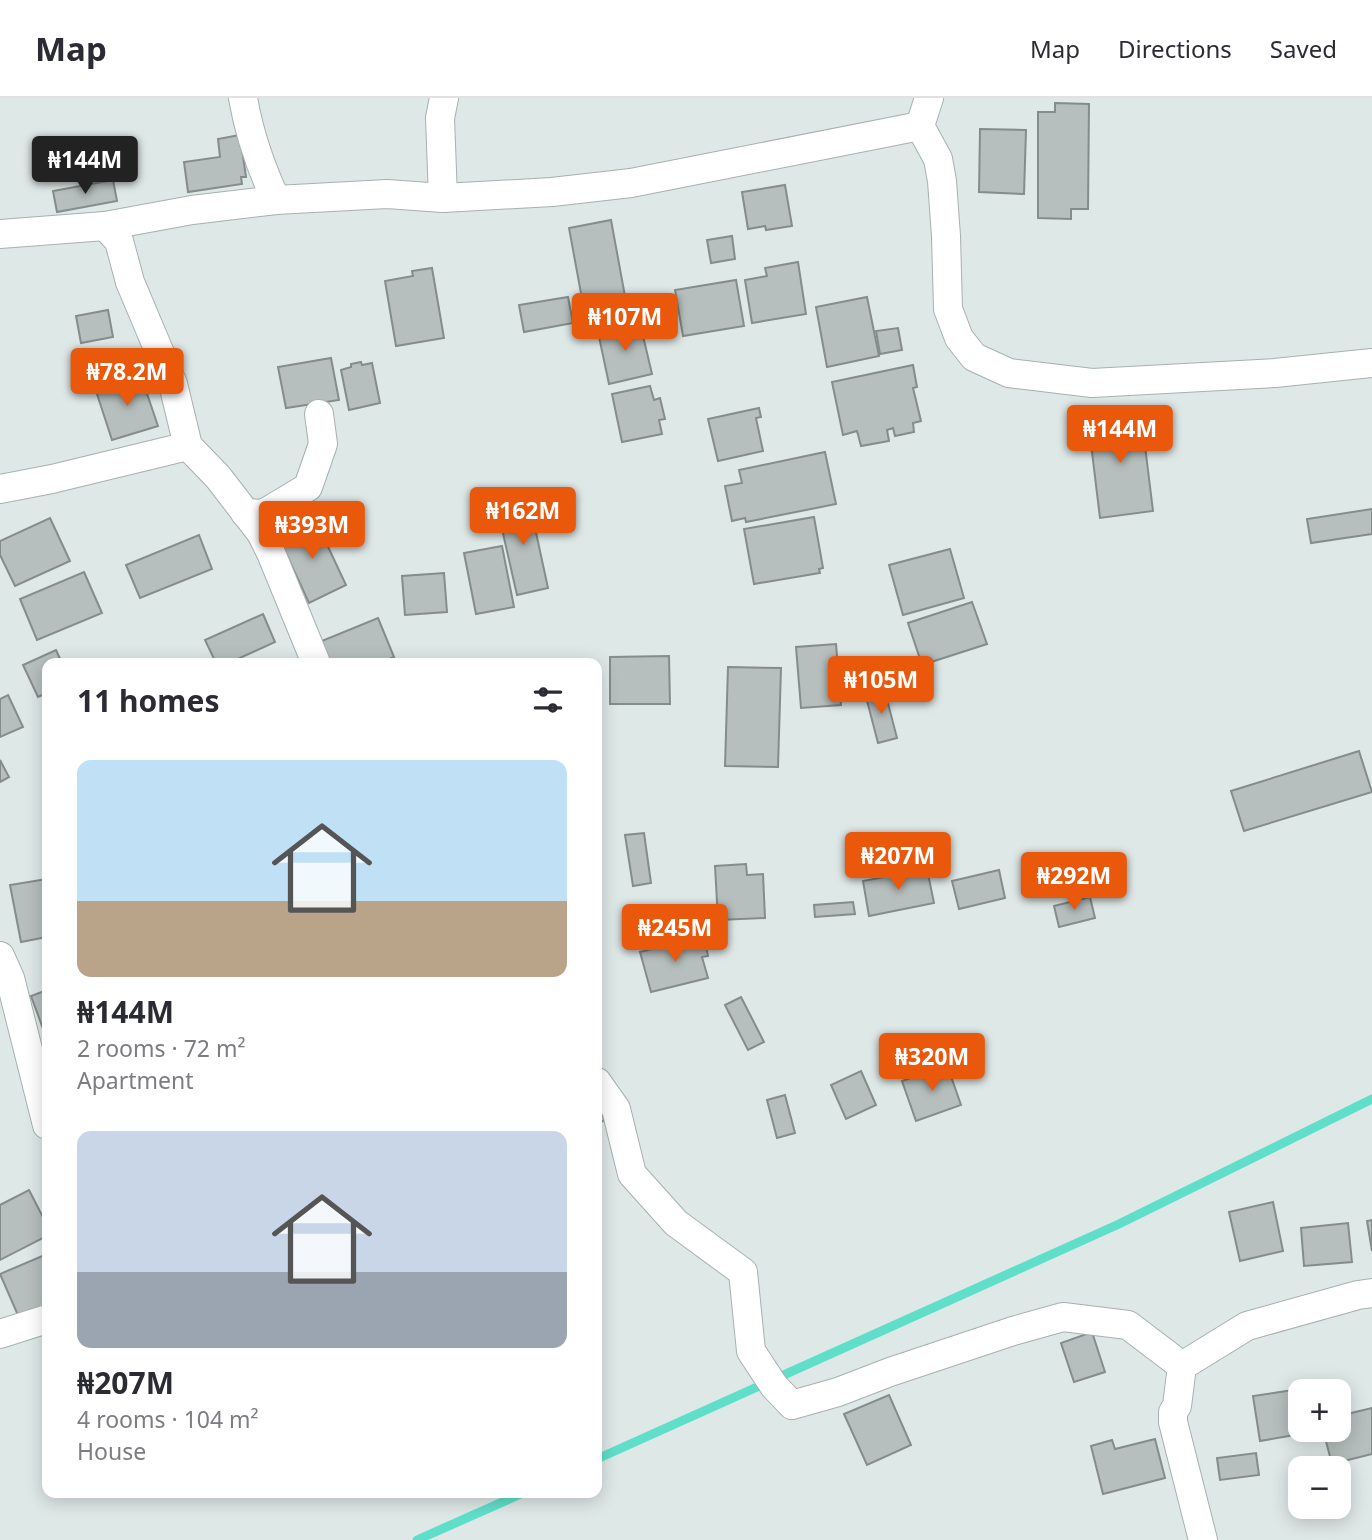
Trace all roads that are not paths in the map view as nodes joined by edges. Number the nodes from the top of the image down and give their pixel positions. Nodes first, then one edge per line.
1 (243, 98) edge
2 (444, 98) edge
3 (929, 98) edge
4 (920, 126) junction
5 (443, 198) junction
6 (276, 200) junction
7 (105, 226) junction
8 (0, 234) edge
9 (1372, 363) edge
10 (319, 415) dead end
11 (188, 446) junction
12 (0, 489) edge
13 (245, 513) junction
14 (314, 658) edge
15 (0, 957) edge
16 (10, 1014) edge
17 (602, 1089) edge
18 (42, 1110) edge
19 (1372, 1293) edge
20 (42, 1321) edge
21 (0, 1334) edge
22 (1182, 1366) junction
23 (1203, 1540) edge

1 - 6 street
2 - 5 street
3 - 4 street
4 - 5 street
4 - 9 street
5 - 6 street
6 - 7 street
7 - 8 street
7 - 11 street
10 - 13 street
11 - 12 street
11 - 13 street
13 - 14 street
15 - 16 street
16 - 18 street
17 - 22 street
19 - 22 street
20 - 21 street
22 - 23 street

